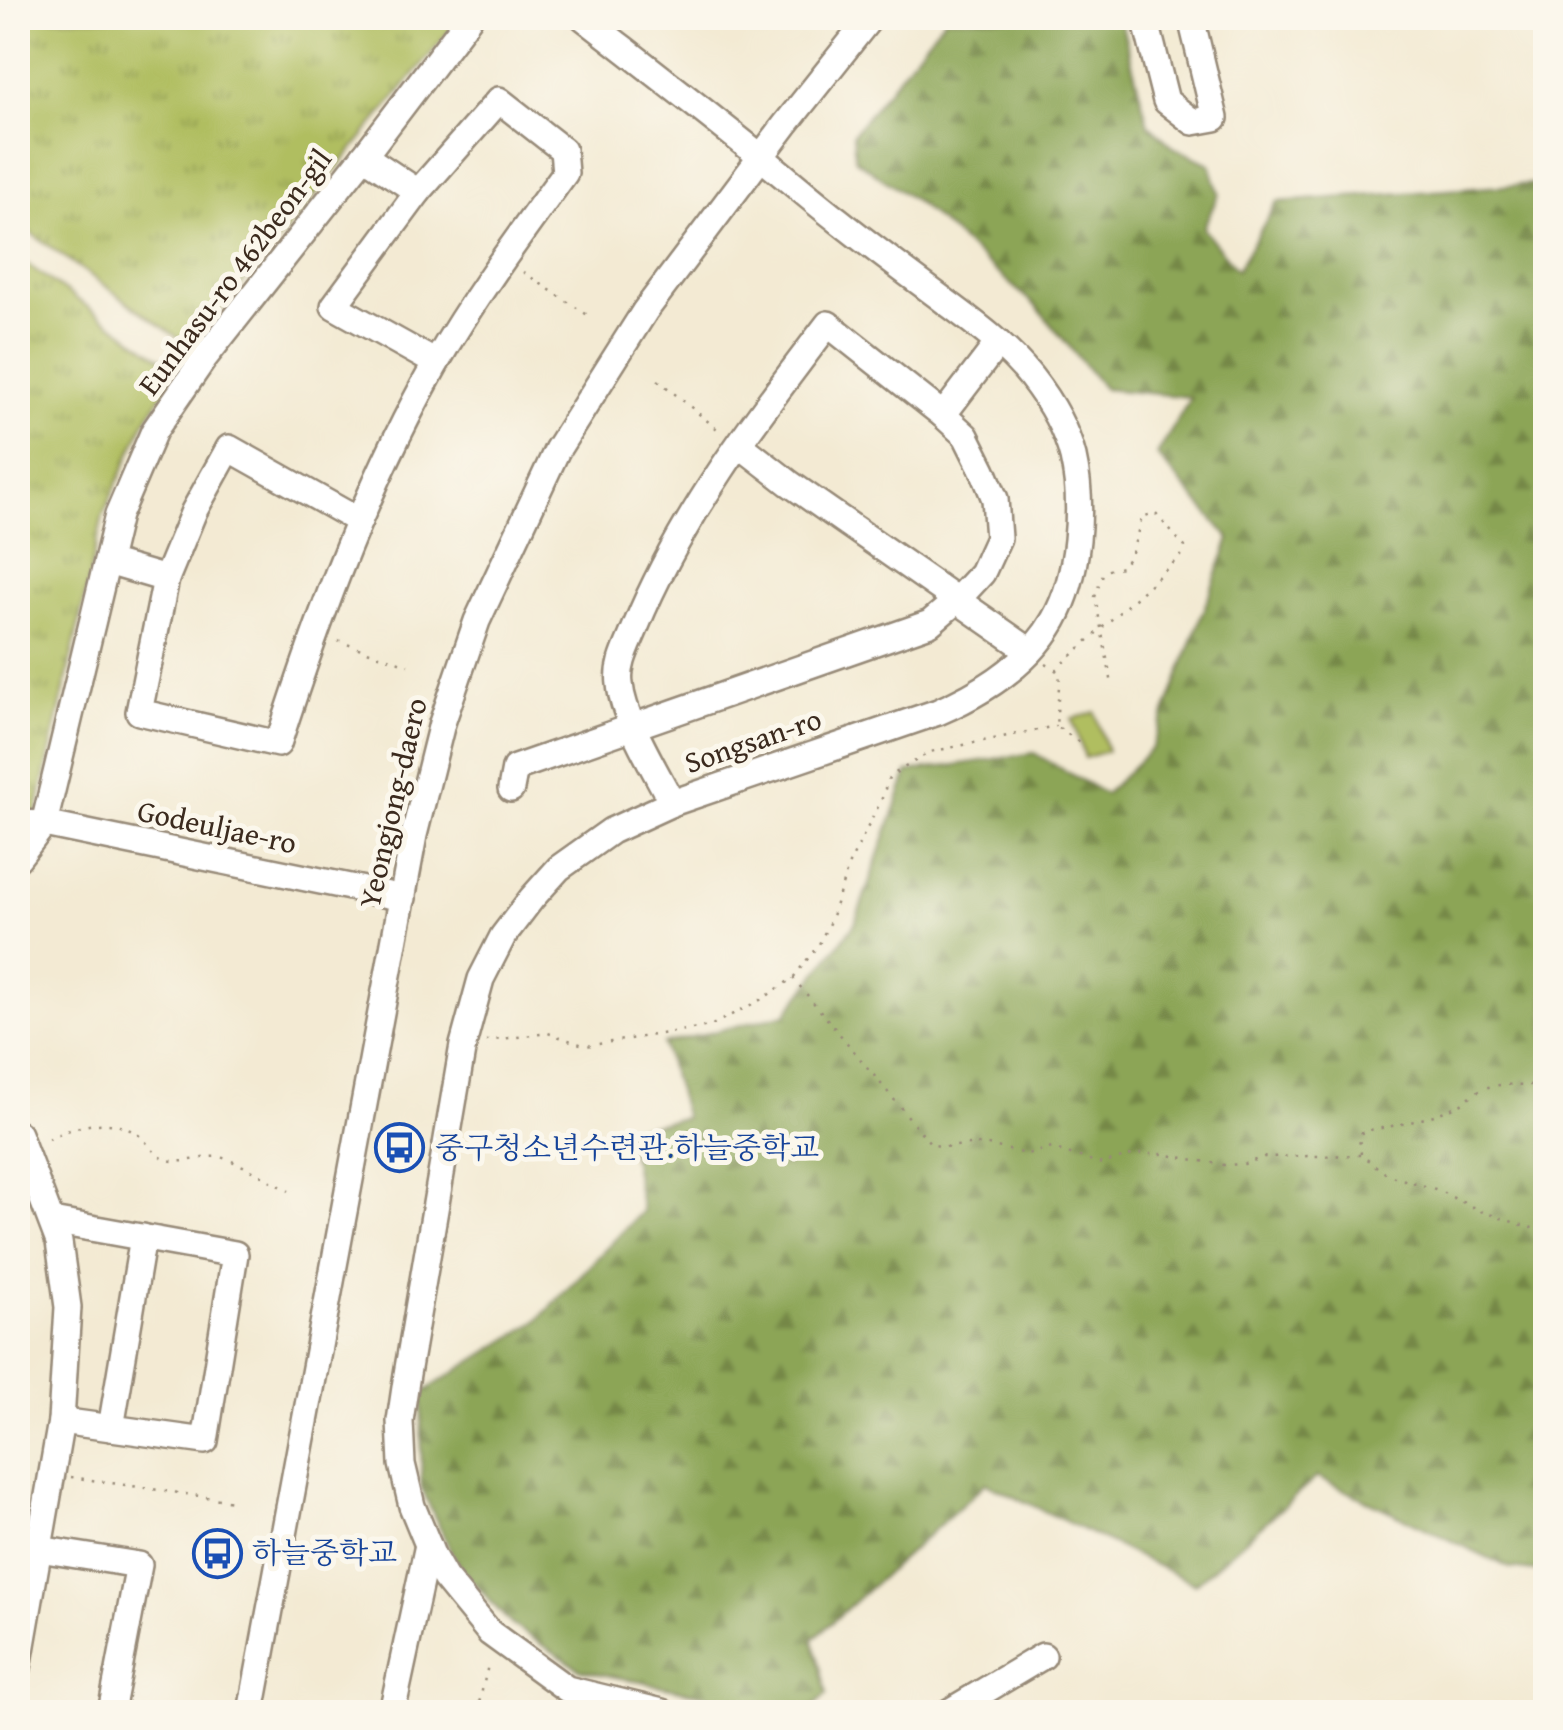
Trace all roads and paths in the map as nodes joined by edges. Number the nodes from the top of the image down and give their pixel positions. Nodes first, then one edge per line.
1 (469, 18) edge
2 (584, 18) edge
3 (870, 18) edge
4 (1145, 18) edge
5 (1191, 18) edge
6 (364, 156) junction
7 (760, 157) junction
8 (418, 192) junction
9 (503, 258) junction
10 (592, 318) dead end
11 (998, 343) junction
12 (436, 363) junction
13 (658, 380) dead end
14 (944, 416) junction
15 (735, 442) junction
16 (359, 520) junction
17 (108, 562) junction
18 (166, 578) junction
19 (957, 600) junction
20 (1101, 628) junction
21 (314, 633) junction
22 (1035, 655) junction
23 (408, 665) dead end
24 (1056, 670) junction
25 (1112, 684) dead end
26 (633, 726) junction
27 (1056, 726) junction
28 (1080, 742) dead end
29 (511, 789) dead end
30 (672, 802) junction
31 (18, 823) edge
32 (44, 824) junction
33 (18, 858) edge
34 (403, 898) junction
35 (793, 978) junction
36 (474, 1042) dead end
37 (1546, 1082) edge
38 (18, 1134) edge
39 (48, 1138) dead end
40 (1361, 1155) junction
41 (288, 1191) dead end
42 (1546, 1220) edge
43 (52, 1221) junction
44 (142, 1238) junction
45 (61, 1420) junction
46 (111, 1428) junction
47 (61, 1475) dead end
48 (232, 1501) dead end
49 (428, 1545) junction
50 (40, 1549) junction
51 (492, 1650) dead end
52 (1043, 1656) dead end
53 (18, 1668) edge
54 (564, 1701) edge
55 (963, 1709) edge
56 (111, 1712) edge
57 (251, 1712) edge
58 (392, 1712) edge
59 (477, 1712) edge
60 (662, 1712) edge

1 - 6 street, Eunhasu-ro 462beon-gil
2 - 7 street, Songsan-ro
3 - 7 street, Yeongjong-daero
4 - 5 street
6 - 8 street
6 - 17 street, Eunhasu-ro 462beon-gil
7 - 11 street, Songsan-ro
7 - 34 street, Yeongjong-daero
8 - 9 street
8 - 12 street
9 - 10 path
9 - 12 street
11 - 14 street
11 - 22 street, Songsan-ro
12 - 16 street
13 - 15 path
14 - 15 street
14 - 19 street
15 - 19 street
15 - 26 street
16 - 18 street
16 - 21 street
17 - 18 street
17 - 32 street, Eunhasu-ro 462beon-gil
18 - 21 street
19 - 22 street
19 - 26 street
20 - 20 path
20 - 24 path
20 - 25 path
21 - 23 path
22 - 24 path
22 - 30 street, Songsan-ro
24 - 27 path
26 - 29 street
26 - 30 street
27 - 28 path
27 - 35 path
30 - 49 street, Songsan-ro
31 - 32 street, Godeuljae-ro
32 - 33 street
32 - 34 street, Godeuljae-ro
34 - 57 street, Yeongjong-daero
35 - 36 path
35 - 40 path
37 - 40 path
38 - 43 street
39 - 41 path
40 - 42 path
43 - 44 street
43 - 45 street
44 - 46 street
44 - 46 street
45 - 46 street
45 - 50 street
47 - 48 path
49 - 54 street, Songsan-ro
49 - 58 street
50 - 53 street
50 - 56 street
51 - 59 path
52 - 55 street
54 - 60 street, Songsan-ro

